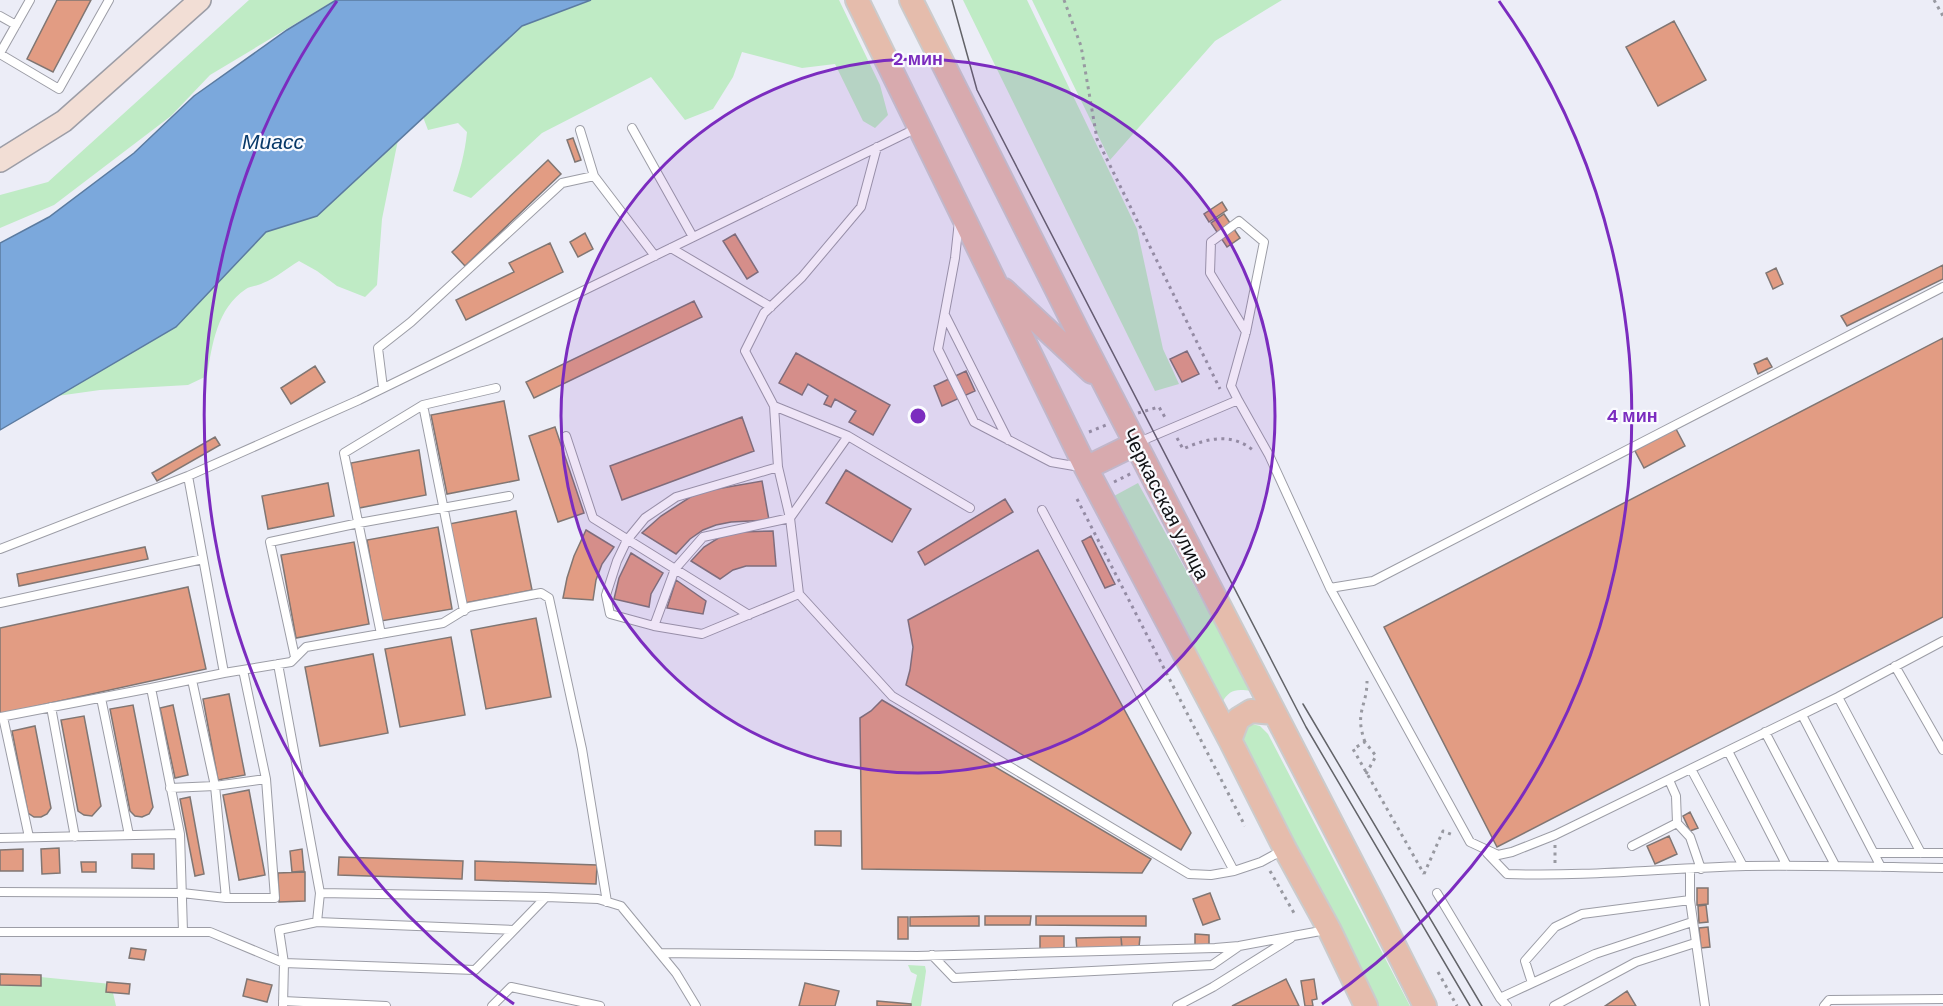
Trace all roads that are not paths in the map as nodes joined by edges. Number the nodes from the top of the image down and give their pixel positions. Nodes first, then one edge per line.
1 (30, 0) edge
2 (109, 0) edge
3 (200, 0) edge
4 (857, 0) edge
5 (911, 0) edge
6 (0, 16) edge
7 (16, 25) junction
8 (0, 53) edge
9 (919, 127) junction
10 (632, 128) dead end
11 (580, 130) dead end
12 (877, 147) junction
13 (0, 160) edge
14 (594, 176) junction
15 (960, 211) junction
16 (693, 237) junction
17 (671, 248) junction
18 (655, 256) junction
19 (994, 280) junction
20 (1943, 287) edge
21 (771, 307) junction
22 (945, 315) junction
23 (1246, 332) junction
24 (1106, 385) junction
25 (383, 388) junction
26 (496, 388) dead end
27 (1238, 400) junction
28 (423, 405) junction
29 (774, 406) junction
30 (566, 436) dead end
31 (848, 436) junction
32 (1008, 440) junction
33 (1135, 444) junction
34 (778, 467) junction
35 (1086, 468) junction
36 (188, 476) junction
37 (509, 496) dead end
38 (970, 508) dead end
39 (443, 509) junction
40 (1042, 510) dead end
41 (790, 518) junction
42 (358, 523) junction
43 (627, 540) junction
44 (0, 549) edge
45 (203, 560) junction
46 (675, 569) junction
47 (1330, 588) junction
48 (799, 594) junction
49 (0, 603) edge
50 (464, 611) junction
51 (749, 615) junction
52 (654, 626) junction
53 (381, 634) junction
54 (1943, 641) edge
55 (296, 657) junction
56 (278, 664) junction
57 (1895, 666) junction
58 (243, 670) junction
59 (224, 673) junction
60 (192, 680) junction
61 (151, 688) junction
62 (1838, 697) junction
63 (101, 698) junction
64 (51, 707) junction
65 (1274, 713) junction
66 (1802, 715) junction
67 (1, 717) edge
68 (1765, 732) junction
69 (1230, 740) junction
70 (1943, 750) edge
71 (1728, 751) junction
72 (1692, 769) junction
73 (266, 779) junction
74 (1669, 780) junction
75 (215, 786) junction
76 (171, 788) junction
77 (1677, 823) junction
78 (180, 834) junction
79 (129, 835) junction
80 (29, 837) junction
81 (75, 837) junction
82 (0, 838) edge
83 (1632, 846) dead end
84 (1285, 849) junction
85 (1484, 850) junction
86 (1874, 853) junction
87 (1921, 853) junction
88 (1943, 853) edge
89 (1835, 865) junction
90 (1743, 866) junction
91 (1787, 866) junction
92 (1881, 867) junction
93 (1943, 868) edge
94 (1690, 869) junction
95 (1701, 869) junction
96 (1234, 871) junction
97 (0, 892) edge
98 (182, 893) junction
99 (320, 893) junction
100 (1437, 893) dead end
101 (546, 897) junction
102 (226, 898) junction
103 (1690, 900) junction
104 (607, 902) junction
105 (316, 922) junction
106 (1692, 922) junction
107 (1329, 929) junction
108 (514, 930) junction
109 (0, 932) edge
110 (183, 932) junction
111 (1295, 936) junction
112 (1695, 943) junction
113 (1239, 946) junction
114 (660, 953) junction
115 (932, 956) junction
116 (284, 963) junction
117 (1532, 982) junction
118 (1500, 998) junction
119 (1943, 999) edge
120 (283, 1003) edge
121 (386, 1006) edge
122 (492, 1006) edge
123 (600, 1006) edge
124 (696, 1006) edge
125 (1177, 1006) edge
126 (1366, 1006) edge
127 (1425, 1006) edge
128 (1507, 1006) edge
129 (1554, 1006) edge
130 (1705, 1006) edge
131 (1824, 1006) edge

1 - 7 lane
2 - 8 lane
3 - 13 main road
4 - 9 main road
5 - 24 main road, Черкасская улица
6 - 7 lane
7 - 8 lane
9 - 12 lane
9 - 15 main road
10 - 16 lane
11 - 14 lane
12 - 16 lane
12 - 21 lane
14 - 18 lane
14 - 25 lane
15 - 19 main road
15 - 22 lane
16 - 17 lane
17 - 18 lane
17 - 21 lane
18 - 25 lane
19 - 24 main road
19 - 35 main road
20 - 47 lane
21 - 29 lane
22 - 32 lane
22 - 32 lane
23 - 23 lane
23 - 27 lane
24 - 33 main road, Черкасская улица
25 - 36 lane
26 - 28 lane
27 - 33 lane
27 - 47 lane
28 - 39 lane
28 - 42 lane
29 - 31 lane
29 - 34 lane
30 - 43 lane
31 - 38 lane
31 - 41 lane
32 - 35 lane
33 - 35 main road
33 - 65 main road, Черкасская улица
34 - 41 lane
34 - 43 lane
35 - 69 main road
36 - 44 lane
36 - 45 lane
37 - 39 lane
39 - 42 lane
39 - 50 lane
40 - 96 lane
41 - 46 lane
41 - 48 lane
42 - 53 lane
42 - 55 lane
43 - 46 lane
43 - 52 lane
45 - 49 lane
45 - 59 lane
46 - 51 lane
46 - 52 lane
47 - 85 lane
48 - 51 lane
48 - 96 lane
50 - 53 lane
50 - 104 lane
51 - 52 lane
53 - 55 lane
54 - 57 lane
55 - 56 lane
56 - 58 lane
56 - 99 lane
57 - 62 lane
57 - 70 lane
58 - 59 lane
58 - 73 lane
59 - 60 lane
60 - 61 lane
60 - 75 lane
61 - 63 lane
61 - 76 lane
62 - 66 lane
62 - 87 lane
63 - 64 lane
63 - 79 lane
64 - 67 lane
64 - 81 lane
65 - 69 main road
65 - 127 main road, Черкасская улица
66 - 68 lane
66 - 86 lane
67 - 80 lane
68 - 71 lane
68 - 89 lane
69 - 84 main road
71 - 72 lane
71 - 91 lane
72 - 74 lane
72 - 90 lane
73 - 75 lane
73 - 102 lane
74 - 77 lane
74 - 85 lane
75 - 76 lane
75 - 102 lane
76 - 78 lane
77 - 83 lane
77 - 95 lane
78 - 79 lane
78 - 98 lane
79 - 81 lane
80 - 81 lane
80 - 82 lane
84 - 96 lane
84 - 107 main road
85 - 94 lane
86 - 87 lane
86 - 92 lane
87 - 88 lane
89 - 91 lane
89 - 92 lane
90 - 91 lane
90 - 95 lane
92 - 93 lane
94 - 95 lane
94 - 103 lane
97 - 98 lane
98 - 102 lane
98 - 110 lane
99 - 101 lane
99 - 105 lane
100 - 118 lane
101 - 104 lane
101 - 108 lane
103 - 106 lane
103 - 117 lane
104 - 114 lane
105 - 108 lane
105 - 116 lane
106 - 112 lane
106 - 117 lane
107 - 111 lane
107 - 126 main road
108 - 116 lane
109 - 110 lane
110 - 116 lane
111 - 113 lane
111 - 125 lane
112 - 129 lane
112 - 130 lane
113 - 115 lane
113 - 115 lane
114 - 115 lane
114 - 124 lane
116 - 120 lane
117 - 118 lane
118 - 128 lane
119 - 131 lane
120 - 121 lane
122 - 123 lane

